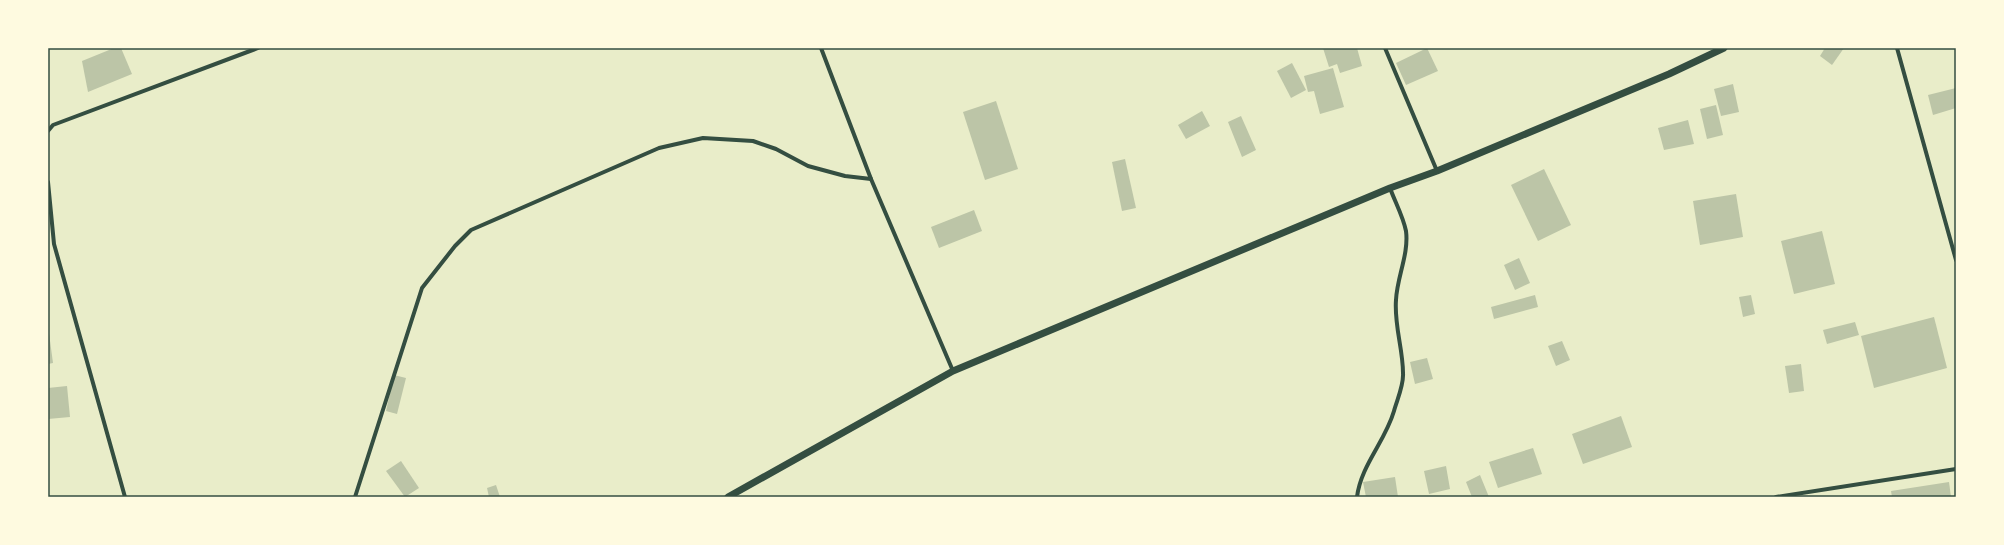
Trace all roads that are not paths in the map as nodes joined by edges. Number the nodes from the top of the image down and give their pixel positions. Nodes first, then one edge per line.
1 (258, 48) edge
2 (821, 48) edge
3 (1385, 48) edge
4 (1724, 48) edge
5 (1897, 48) edge
6 (48, 131) edge
7 (1437, 172) junction
8 (871, 179) junction
9 (48, 182) edge
10 (1390, 188) junction
11 (54, 244) junction
12 (48, 245) edge
13 (1956, 260) edge
14 (953, 371) junction
15 (1956, 468) edge
16 (125, 497) edge
17 (356, 497) edge
18 (728, 497) edge
19 (1357, 497) edge
20 (1776, 497) edge

1 - 6 street
2 - 8 street
3 - 7 street
4 - 7 street
5 - 13 street
7 - 10 street
8 - 14 street
8 - 17 street
9 - 11 street
10 - 14 street
10 - 19 street
11 - 12 street
11 - 16 street
14 - 18 street
15 - 20 street

